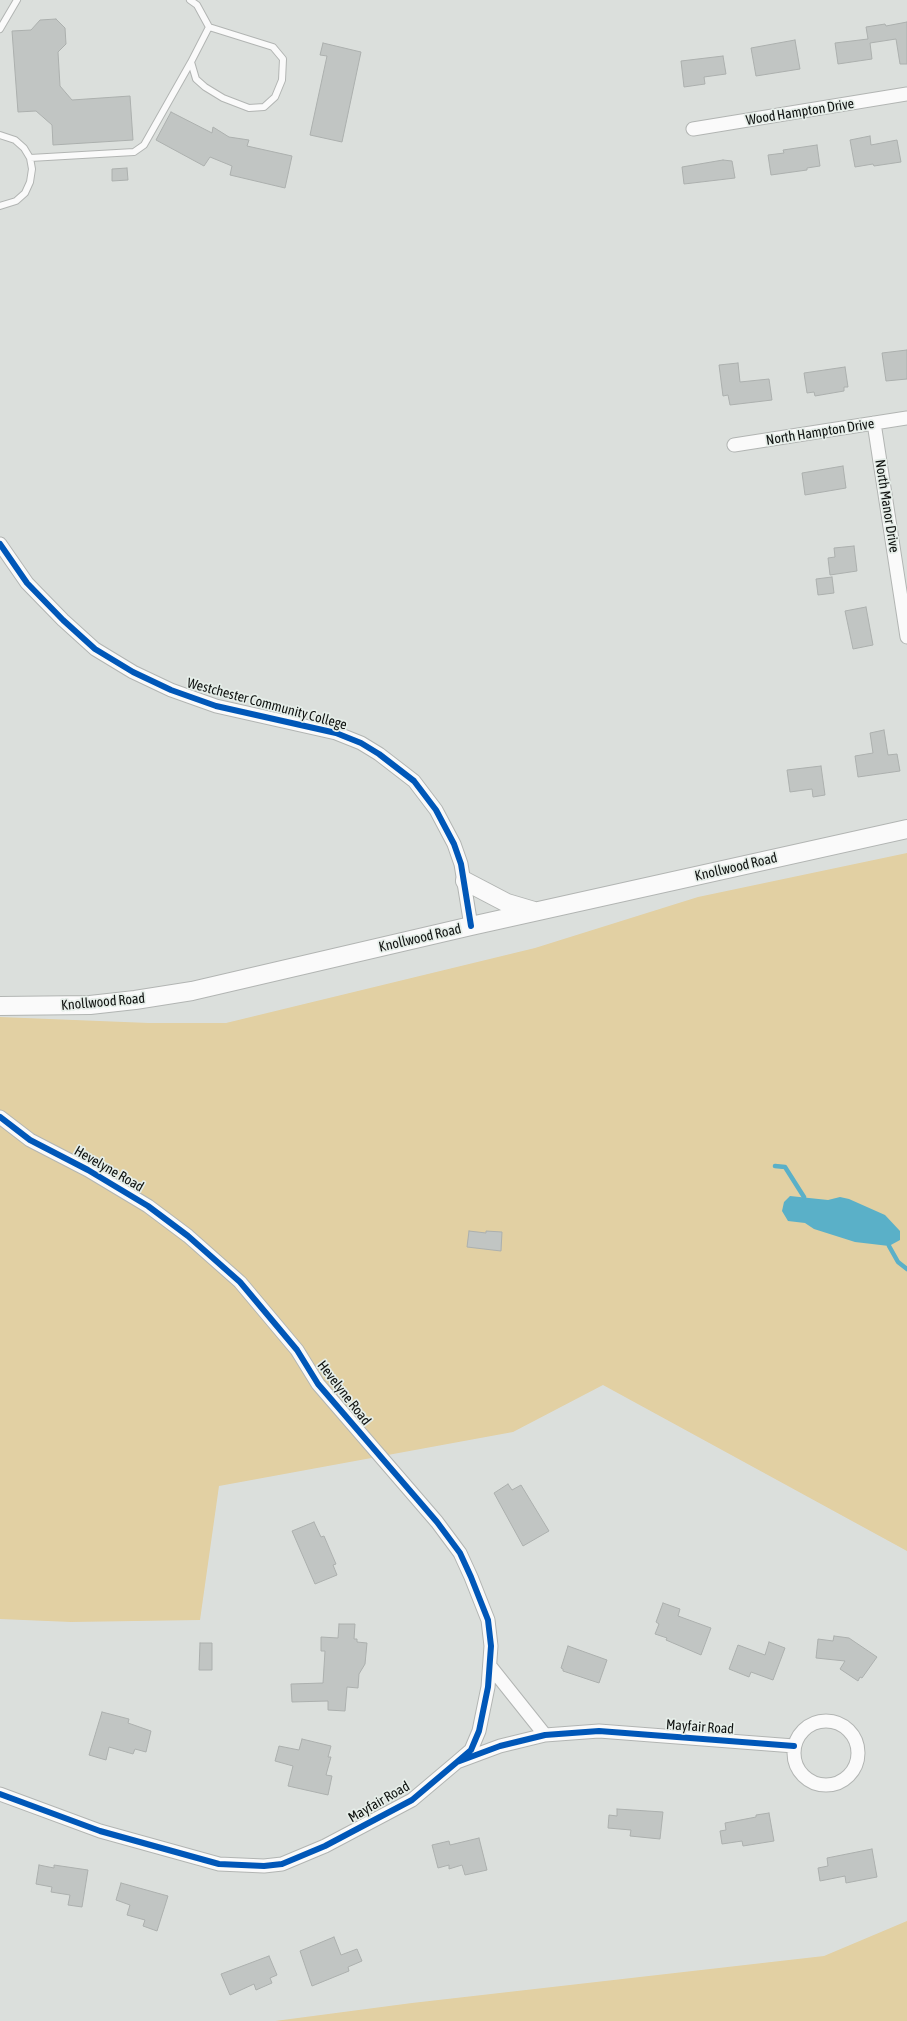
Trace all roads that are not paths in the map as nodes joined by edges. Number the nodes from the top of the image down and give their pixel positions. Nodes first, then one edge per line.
1 (17, 0) edge
2 (190, 0) edge
3 (209, 27) junction
4 (0, 29) edge
5 (191, 62) junction
6 (907, 94) edge
7 (694, 129) dead end
8 (0, 135) edge
9 (30, 158) junction
10 (0, 206) edge
11 (907, 418) edge
12 (874, 423) junction
13 (734, 445) dead end
14 (0, 544) edge
15 (907, 637) edge
16 (907, 830) edge
17 (464, 881) junction
18 (535, 912) junction
19 (471, 926) junction
20 (0, 1006) edge
21 (0, 1117) edge
22 (490, 1666) junction
23 (545, 1735) junction
24 (794, 1746) junction
25 (457, 1762) junction
26 (0, 1794) edge

1 - 4 lane
2 - 3 lane
3 - 5 lane
3 - 5 lane
5 - 9 lane
6 - 7 street, Wood Hampton Drive
8 - 9 lane
9 - 10 lane
11 - 12 street, North Hampton Drive
12 - 13 street, North Hampton Drive
12 - 15 street, North Manor Drive
14 - 17 street, Westchester Community College
16 - 18 main road, Knollwood Road
17 - 18 main road
17 - 19 street, Westchester Community College
18 - 19 main road, Knollwood Road
19 - 20 main road, Knollwood Road
21 - 22 street, Hevelyne Road
22 - 23 street
22 - 25 street, Hevelyne Road
23 - 24 street, Mayfair Road
23 - 25 street, Mayfair Road
24 - 24 street
25 - 26 street, Mayfair Road

